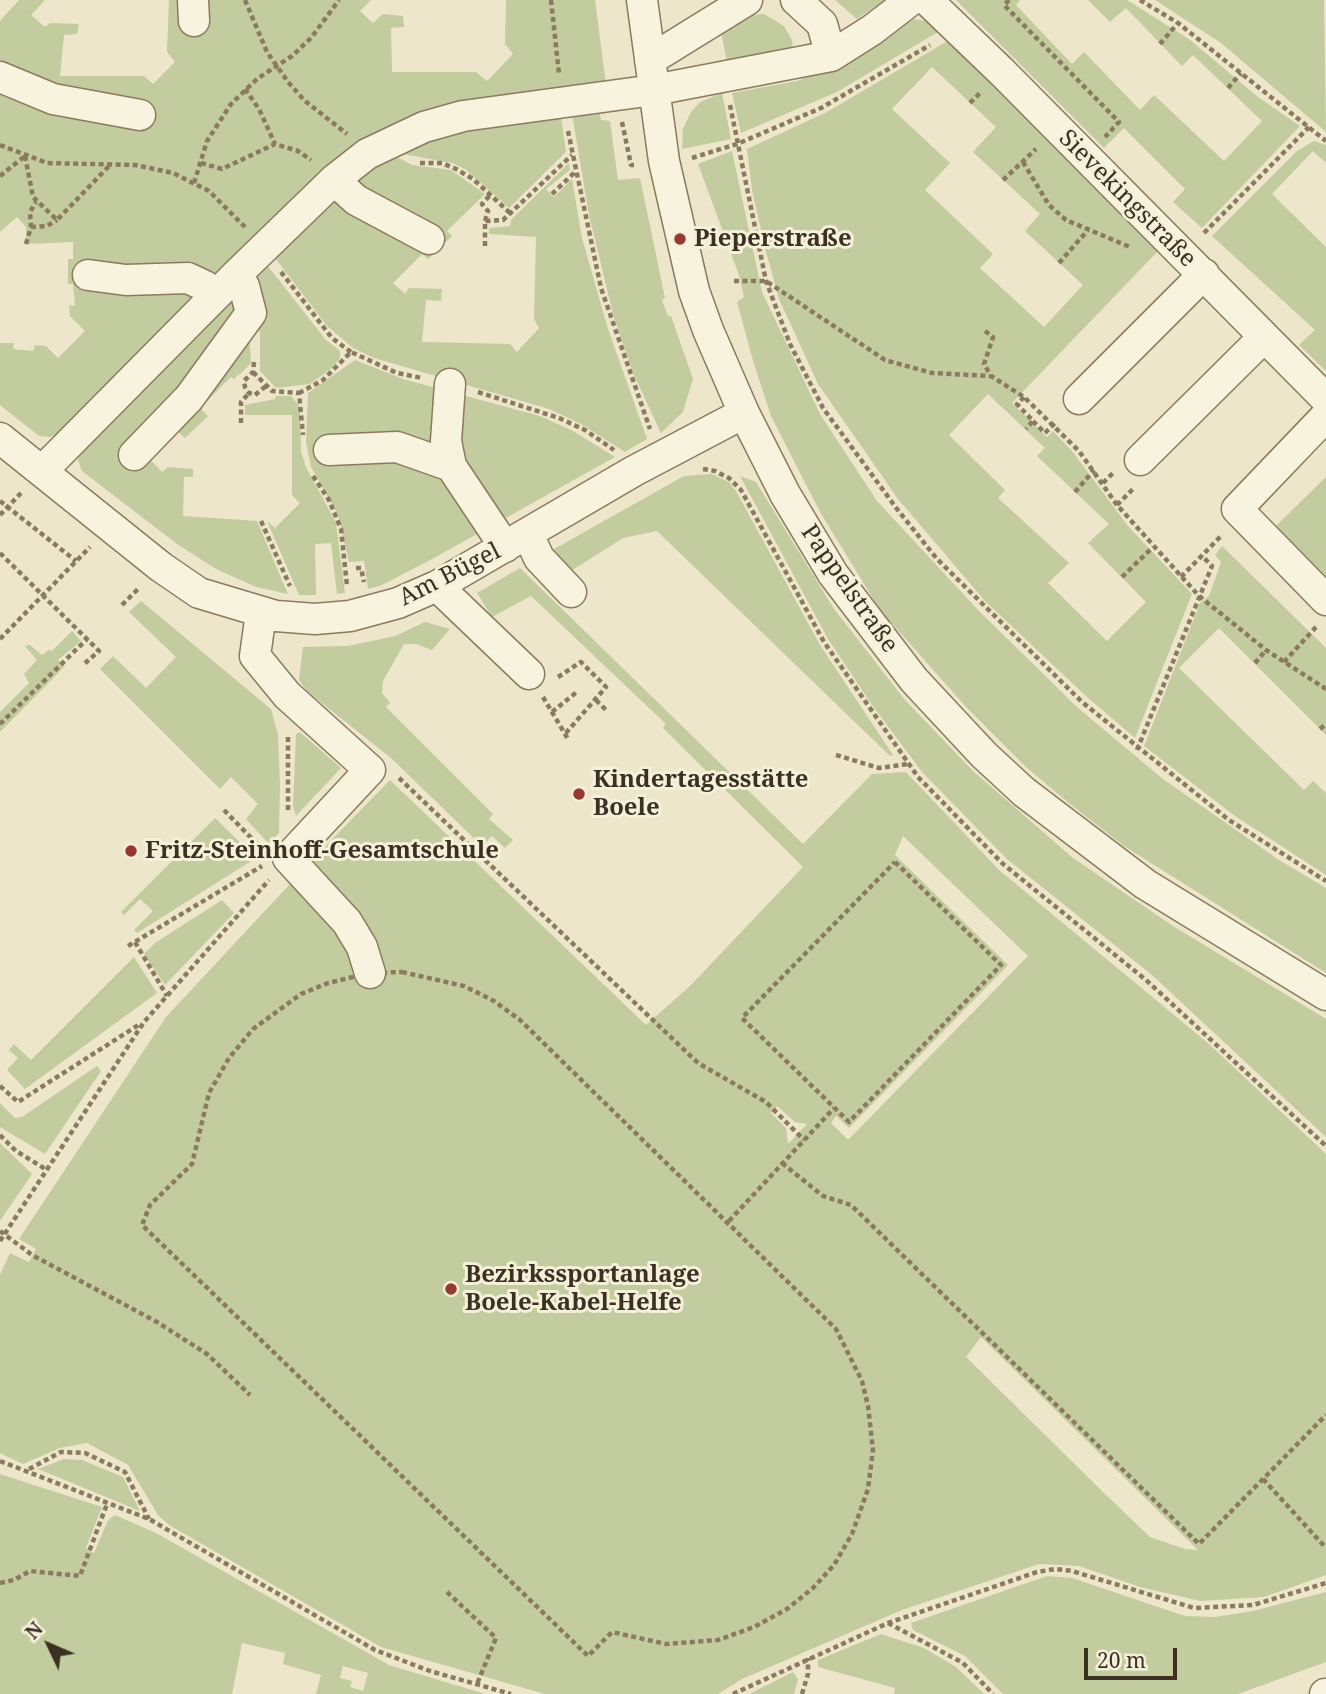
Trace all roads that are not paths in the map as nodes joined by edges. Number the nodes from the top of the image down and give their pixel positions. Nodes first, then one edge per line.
1 (642, 0) edge
2 (747, 0) edge
3 (796, 0) edge
4 (911, 0) edge
5 (927, 0) edge
6 (831, 56) junction
7 (652, 75) junction
8 (0, 77) edge
9 (140, 115) dead end
10 (334, 180) junction
11 (429, 239) dead end
12 (1204, 274) junction
13 (88, 275) dead end
14 (226, 285) junction
15 (1264, 337) junction
16 (450, 384) dead end
17 (1079, 399) dead end
18 (1326, 399) edge
19 (744, 413) junction
20 (1326, 416) edge
21 (0, 438) edge
22 (313, 452) road end
23 (134, 455) dead end
24 (451, 466) junction
25 (42, 471) junction
26 (1137, 474) road end
27 (517, 541) junction
28 (437, 586) junction
29 (571, 592) dead end
30 (261, 613) junction
31 (1322, 613) edge
32 (529, 674) road end
33 (370, 973) road end
34 (1326, 995) edge

1 - 7 street, Pappelstraße
2 - 7 street
3 - 6 street
4 - 6 street
5 - 12 street, Sievekingstraße
6 - 7 street
7 - 10 street
7 - 19 street, Pappelstraße
8 - 9 street
10 - 11 street
10 - 14 street
12 - 15 street, Sievekingstraße
12 - 17 street
13 - 14 street
14 - 23 street
14 - 25 street
15 - 18 street, Sievekingstraße
15 - 26 street
16 - 24 street
19 - 27 street, Am Bügel
19 - 34 street, Pappelstraße
20 - 31 street
21 - 25 street, Am Bügel
22 - 24 street
24 - 27 street
25 - 30 street, Am Bügel
27 - 28 street, Am Bügel
27 - 29 street
28 - 30 street, Am Bügel
28 - 32 street
30 - 33 street

